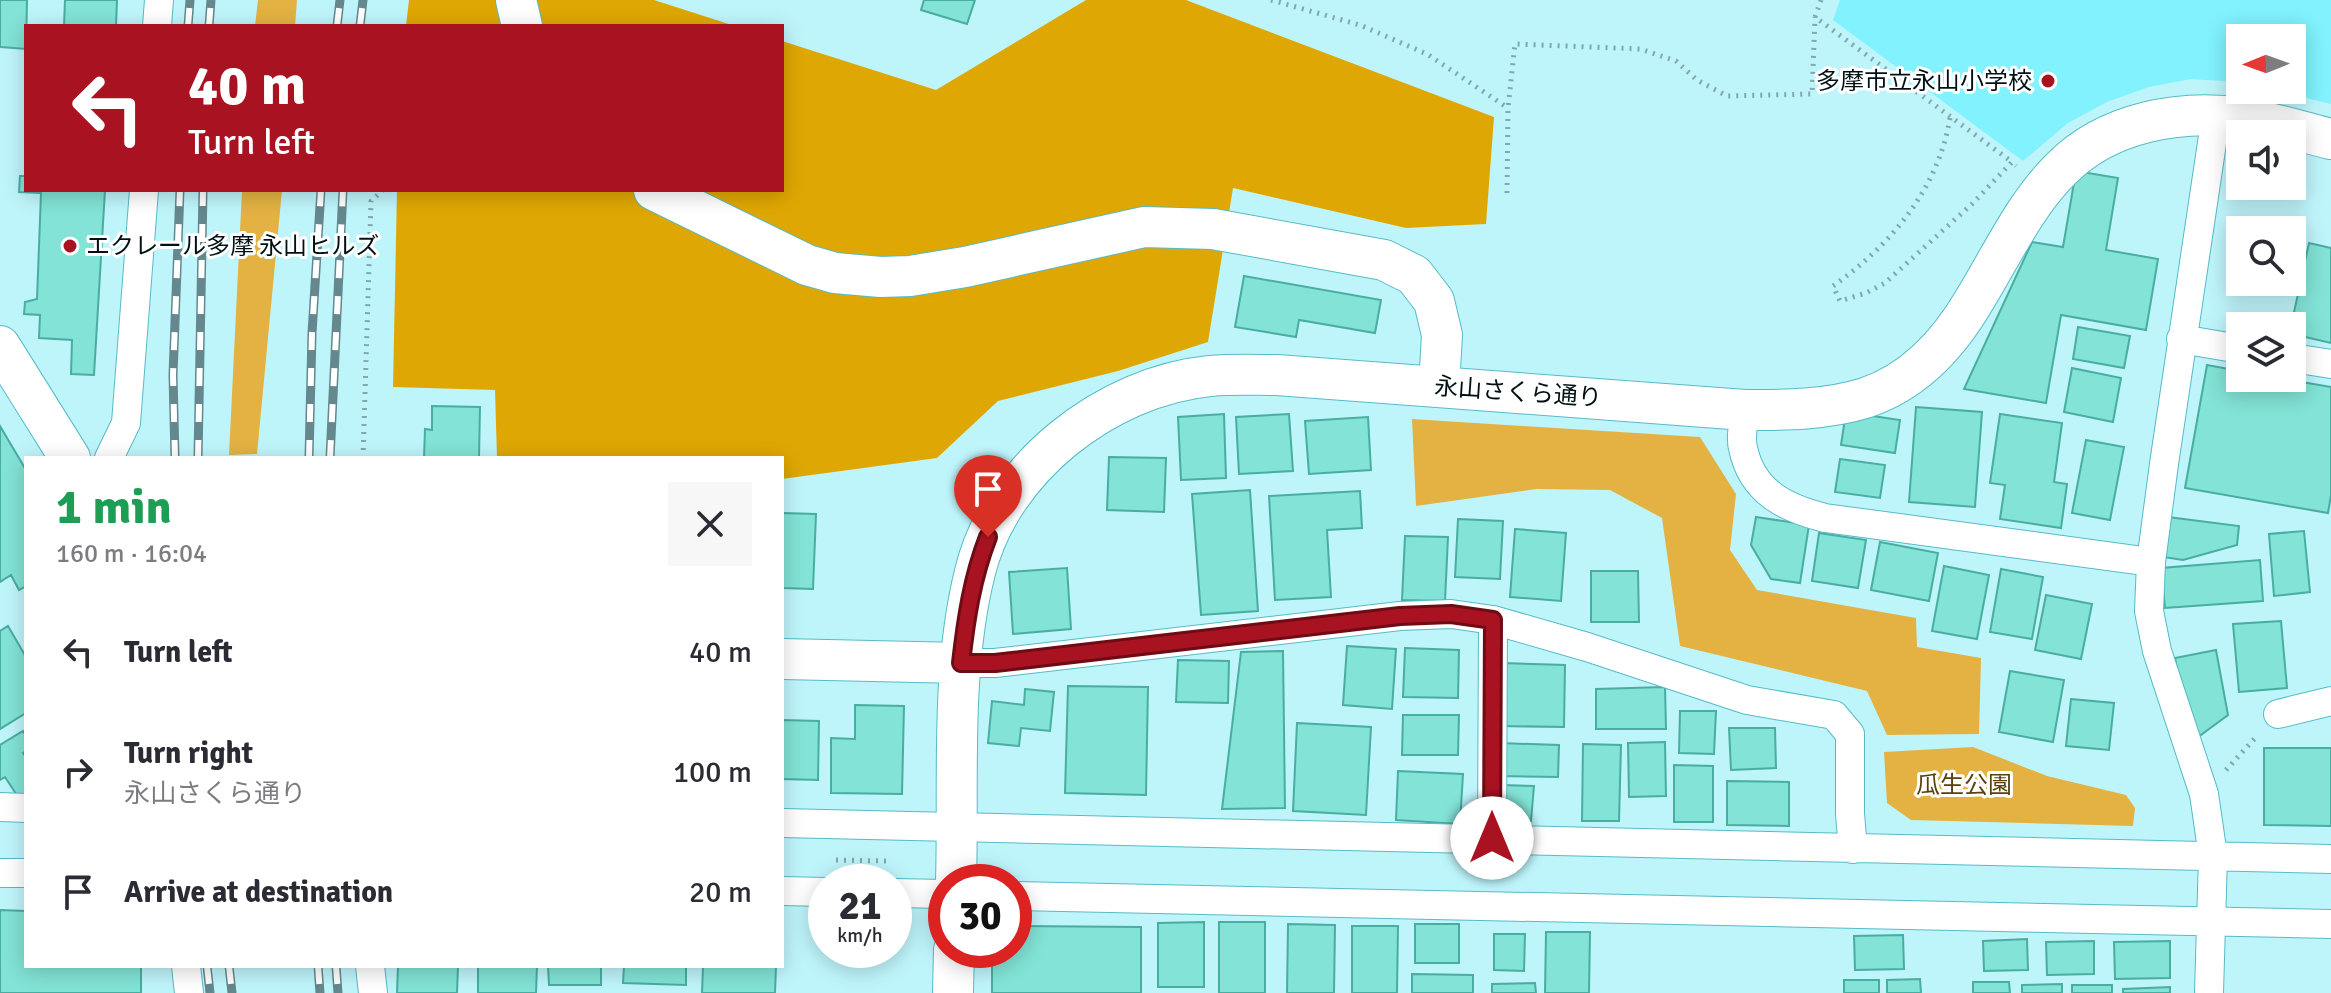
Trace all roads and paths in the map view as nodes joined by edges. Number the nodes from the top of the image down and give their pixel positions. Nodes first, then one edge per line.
1 (159, 0) edge
2 (516, 0) edge
3 (1271, 0) edge
4 (1821, 0) edge
5 (1815, 17) junction
6 (157, 24) edge
7 (522, 24) edge
8 (1508, 108) junction
9 (2216, 116) junction
10 (1950, 118) junction
11 (2331, 139) edge
12 (2012, 162) junction
13 (2018, 169) dead end
14 (144, 192) edge
15 (381, 192) edge
16 (658, 192) edge
17 (1507, 193) dead end
18 (2181, 339) junction
19 (0, 346) edge
20 (2226, 347) edge
21 (2306, 360) edge
22 (2331, 364) edge
23 (1439, 386) junction
24 (1745, 410) junction
25 (69, 456) edge
26 (110, 456) edge
27 (363, 456) edge
28 (2151, 562) junction
29 (1493, 620) junction
30 (784, 659) edge
31 (961, 663) junction
32 (2331, 701) edge
33 (2278, 714) joint
34 (2204, 794) junction
35 (0, 807) edge
36 (24, 808) edge
37 (784, 823) edge
38 (957, 826) junction
39 (1492, 838) junction
40 (1853, 849) junction
41 (2213, 856) junction
42 (2331, 859) edge
43 (825, 860) dead end
44 (898, 861) dead end
45 (956, 864) edge
46 (0, 873) edge
47 (24, 873) edge
48 (784, 891) edge
49 (808, 892) edge
50 (1032, 896) edge
51 (2211, 921) junction
52 (2331, 924) edge
53 (186, 968) edge
54 (370, 968) edge
55 (954, 968) edge
56 (189, 993) edge
57 (373, 993) edge
58 (953, 993) edge
59 (2209, 993) edge

1 - 6 street
2 - 7 street
3 - 8 path
4 - 5 path
5 - 8 path
5 - 10 path
8 - 17 path
9 - 11 street, 永山さくら通り
9 - 18 street
9 - 24 street, 永山さくら通り
10 - 12 path
10 - 12 path
12 - 13 path
14 - 26 street
15 - 27 path
16 - 23 street
18 - 20 street
18 - 28 street
19 - 25 street
21 - 22 street
23 - 24 street, 永山さくら通り
23 - 31 street, 永山さくら通り
24 - 28 street
28 - 34 street
29 - 31 street
29 - 39 street
29 - 40 street
30 - 31 street
31 - 38 street, 永山さくら通り
32 - 33 street
33 - 34 path
34 - 41 street
35 - 36 street
37 - 38 street
38 - 39 street
38 - 45 street, 永山さくら通り
39 - 40 street
40 - 41 street
41 - 42 street
41 - 51 street
43 - 44 path
46 - 47 street
48 - 49 street
50 - 51 street
51 - 52 street
51 - 59 street
53 - 56 street
54 - 57 street
55 - 58 street

